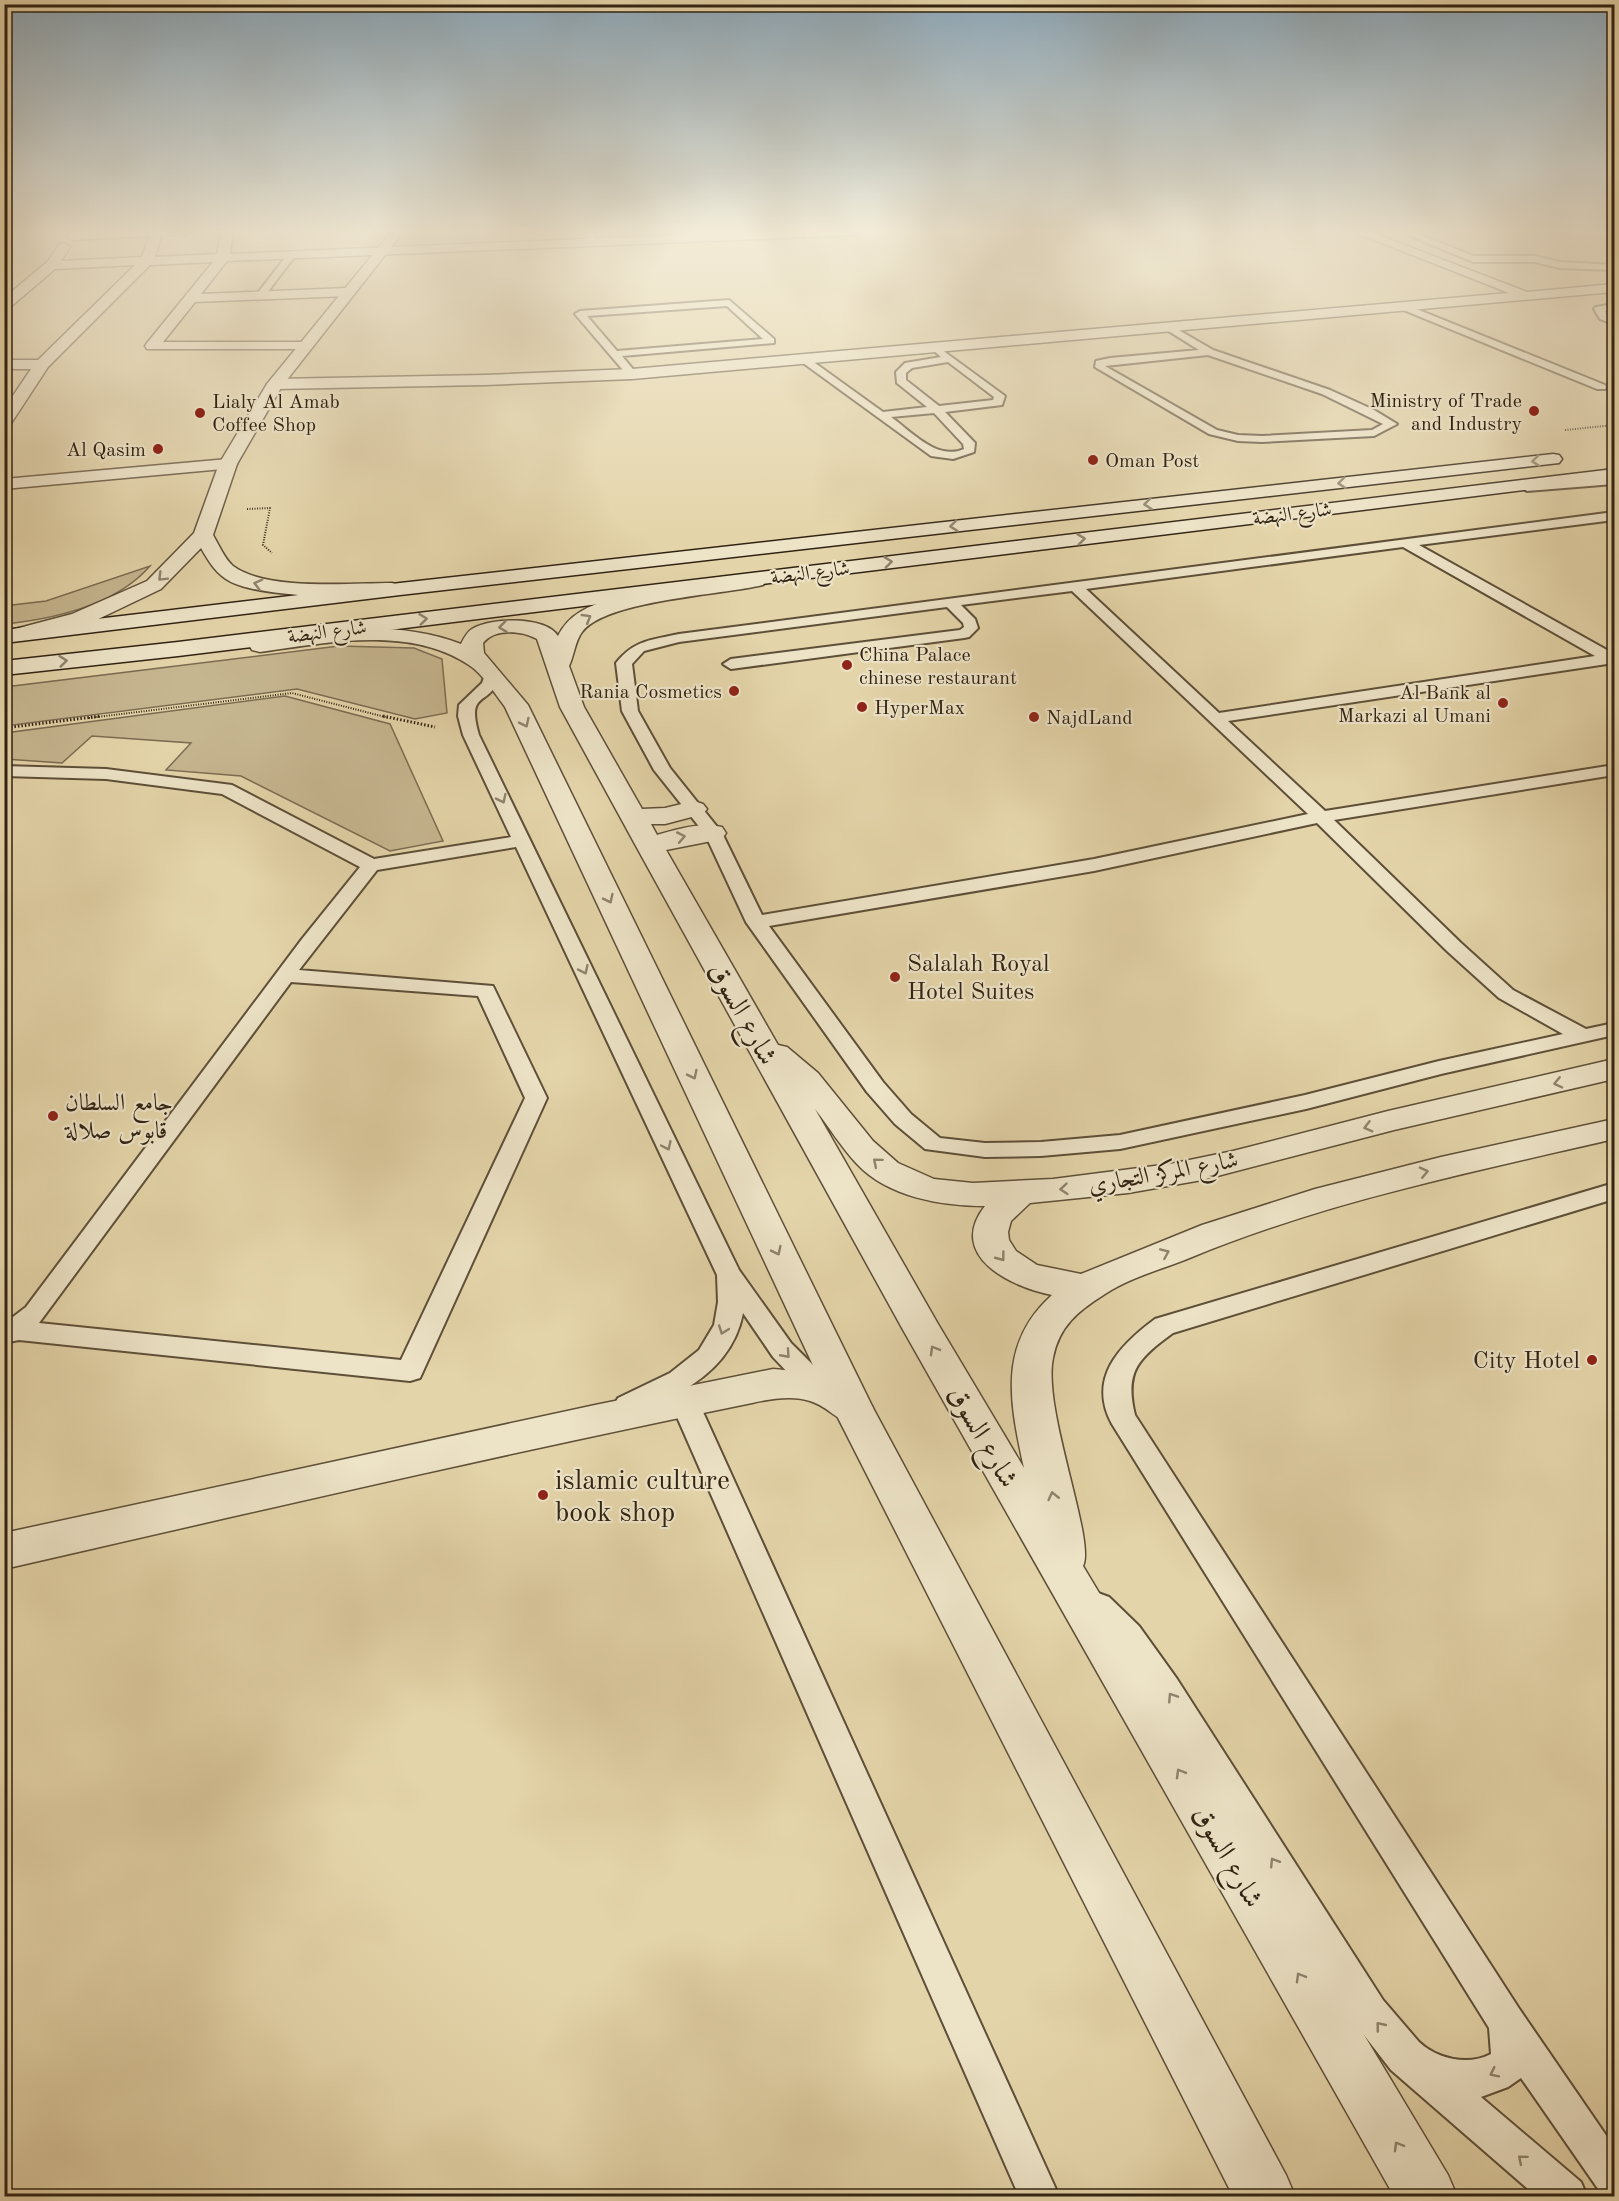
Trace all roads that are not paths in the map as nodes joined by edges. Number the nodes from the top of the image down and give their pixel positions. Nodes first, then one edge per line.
1 (73, 334) edge
2 (162, 334) edge
3 (314, 334) edge
4 (596, 334) edge
5 (763, 334) edge
6 (1103, 334) edge
7 (1179, 334) edge
8 (1469, 334) edge
9 (305, 345) junction
10 (936, 348) junction
11 (1209, 352) junction
12 (613, 354) junction
13 (951, 359) junction
14 (804, 360) junction
15 (42, 364) junction
16 (4, 365) edge
17 (632, 374) junction
18 (275, 384) junction
19 (1600, 387) dead end
20 (936, 410) junction
21 (882, 415) junction
22 (4, 422) edge
23 (1567, 457) dead end
24 (228, 464) junction
25 (1614, 474) edge
26 (1614, 480) edge
27 (4, 484) edge
28 (1514, 486) junction
29 (1613, 517) edge
30 (203, 536) junction
31 (1405, 543) junction
32 (772, 576) junction
33 (1075, 586) junction
34 (400, 589) junction
35 (951, 603) junction
36 (807, 621) junction
37 (11, 636) edge
38 (178, 649) junction
39 (832, 651) junction
40 (1613, 659) edge
41 (731, 663) dead end
42 (558, 666) junction
43 (4, 668) edge
44 (484, 668) junction
45 (1216, 718) junction
46 (1614, 770) edge
47 (4, 771) edge
48 (694, 809) junction
49 (1321, 817) junction
50 (642, 831) junction
51 (713, 833) junction
52 (522, 841) junction
53 (371, 865) junction
54 (756, 922) junction
55 (285, 975) junction
56 (1614, 1029) edge
57 (1585, 1037) junction
58 (760, 1042) junction
59 (1614, 1069) edge
60 (1614, 1129) edge
61 (1614, 1191) edge
62 (1020, 1193) junction
63 (728, 1273) junction
64 (1086, 1288) junction
65 (9, 1334) edge
66 (818, 1387) junction
67 (684, 1401) junction
68 (853, 1408) junction
69 (595, 1420) junction
70 (4, 1551) edge
71 (1065, 1575) junction
72 (1507, 2023) junction
73 (1405, 2056) junction
74 (1614, 2181) edge
75 (1039, 2196) edge
76 (1264, 2196) edge
77 (1427, 2196) edge
78 (1567, 2196) edge

1 - 15 street
2 - 9 street
3 - 9 street
4 - 12 lane
5 - 12 lane
6 - 10 street
7 - 11 lane
8 - 19 lane
9 - 18 street
10 - 13 lane
10 - 14 street
11 - 11 lane
12 - 17 lane
13 - 20 lane
13 - 20 lane
14 - 17 street
14 - 21 lane
15 - 16 street
15 - 22 street
17 - 18 street
18 - 24 street
20 - 21 lane
20 - 21 lane
23 -> 34 street, شارع النهضة
24 - 27 street
24 - 30 street
25 - 28 street, شارع النهضة
26 - 28 lane
32 -> 28 street, شارع النهضة
29 - 31 lane
34 -> 30 street
30 -> 37 street
31 - 33 lane
31 - 40 lane
38 -> 32 street, شارع النهضة
42 -> 32 street
33 - 35 lane
33 - 45 lane
34 - 37 street, شارع النهضة
35 - 36 lane
35 - 39 lane
36 - 39 lane
36 - 48 lane
43 -> 38 street, شارع النهضة
38 - 44 street
39 - 41 lane
40 - 45 lane
42 -> 44 street, شارع السوق
42 - 50 street, شارع السوق
44 -> 52 lane
44 -> 68 street
45 - 49 lane
46 - 49 lane
47 - 53 lane
48 - 50 street
48 - 51 lane
49 - 54 lane
49 - 57 lane
50 -> 51 street
50 - 58 street, شارع السوق
51 - 54 lane
52 - 53 lane
52 -> 63 lane
53 - 55 lane
54 - 57 lane
55 - 65 lane
55 - 65 lane
56 - 57 lane
62 -> 58 street, شارع المركز التجاري
71 -> 58 street, شارع السوق
59 -> 62 street, شارع المركز التجاري
64 -> 60 street
61 - 72 lane
62 -> 64 street
63 -> 66 lane
63 -> 69 lane
71 -> 64 street
66 - 67 street
66 - 68 street
67 - 69 street
67 - 75 lane
68 - 76 street
69 - 70 street
73 -> 71 lane
77 -> 71 street, شارع السوق
72 -> 73 lane
72 - 74 lane
78 -> 73 lane

